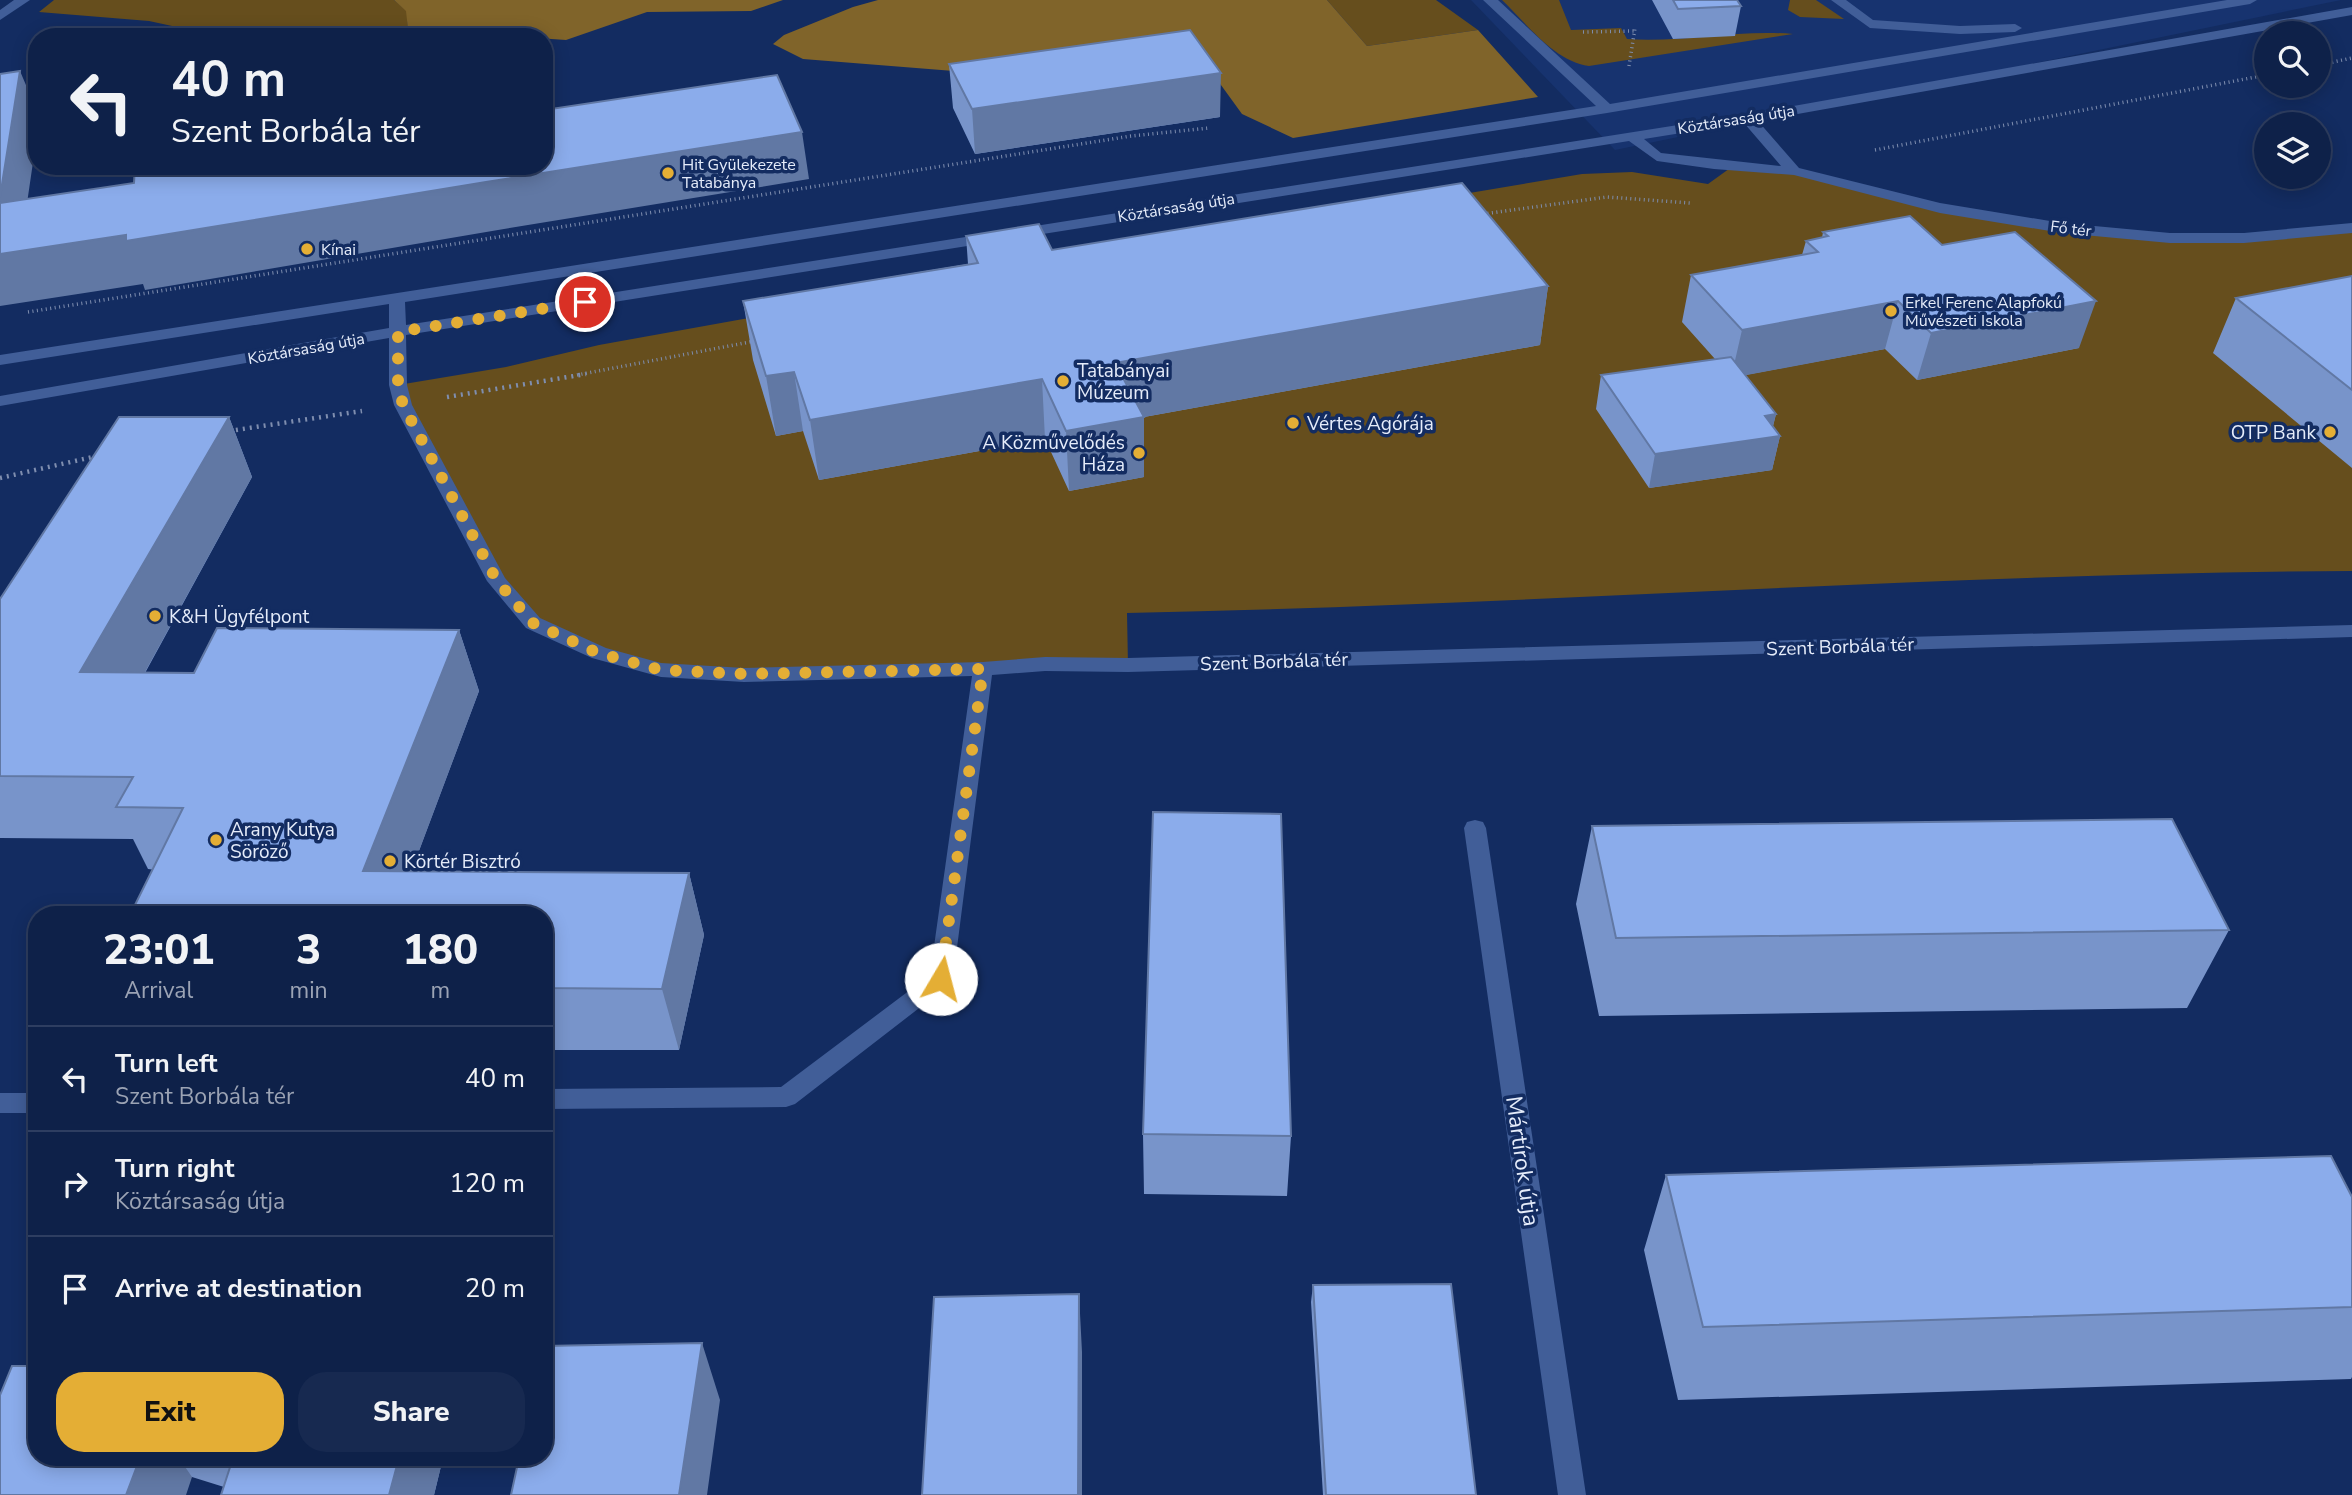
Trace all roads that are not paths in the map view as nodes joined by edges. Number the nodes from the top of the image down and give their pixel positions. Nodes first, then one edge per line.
1 (23, 0) edge
2 (1490, 0) edge
3 (1838, 0) edge
4 (2250, 0) edge
5 (2352, 11) edge
6 (0, 16) edge
7 (2088, 26) junction
8 (1607, 109) junction
9 (1748, 118) junction
10 (1631, 135) junction
11 (1794, 171) junction
12 (2352, 228) edge
13 (397, 296) junction
14 (398, 332) junction
15 (0, 360) edge
16 (0, 401) edge
17 (2352, 631) edge
18 (983, 669) junction
19 (1475, 828) dead end
20 (553, 1099) edge
21 (0, 1103) edge
22 (28, 1103) edge
23 (1572, 1495) edge

1 - 6 street
2 - 8 street
3 - 7 street
4 - 7 street, Köztársaság útja
5 - 9 street, Köztársaság útja
7 - 8 street, Köztársaság útja
8 - 13 street, Köztársaság útja
9 - 10 street, Köztársaság útja
9 - 11 street
10 - 11 street, Fő tér
10 - 14 street, Köztársaság útja
11 - 12 street, Fő tér
13 - 14 street, Szent Borbála tér
13 - 15 street, Köztársaság útja
14 - 16 street, Köztársaság útja
14 - 18 street, Szent Borbála tér
17 - 18 street, Szent Borbála tér
18 - 20 street
19 - 23 street, Mártírok útja
21 - 22 street

